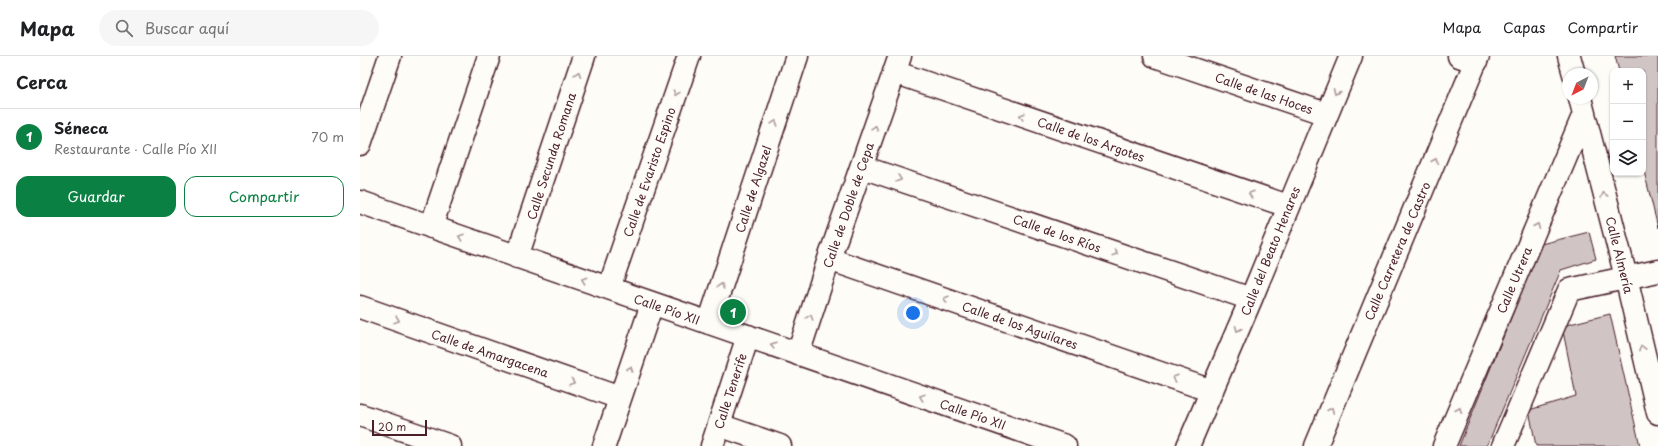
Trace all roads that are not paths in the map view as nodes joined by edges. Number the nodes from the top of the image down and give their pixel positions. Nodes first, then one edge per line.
1 (390, 56) edge
2 (489, 56) edge
3 (584, 56) edge
4 (689, 56) edge
5 (797, 56) edge
6 (1155, 56) edge
7 (1351, 56) edge
8 (1569, 56) edge
9 (1471, 58) edge
10 (897, 64) edge
11 (1572, 68) edge
12 (1582, 106) edge
13 (1326, 114) junction
14 (360, 144) edge
15 (862, 167) junction
16 (360, 202) edge
17 (1288, 206) junction
18 (431, 227) junction
19 (517, 257) junction
20 (829, 259) junction
21 (1658, 271) edge
22 (1626, 277) junction
23 (609, 288) junction
24 (1251, 300) junction
25 (652, 304) junction
26 (360, 308) edge
27 (709, 323) junction
28 (748, 336) junction
29 (798, 354) junction
30 (1212, 391) junction
31 (620, 398) junction
32 (1658, 413) edge
33 (360, 415) edge
34 (719, 425) junction
35 (450, 446) edge
36 (604, 446) edge
37 (712, 446) edge
38 (780, 446) edge
39 (1065, 446) edge
40 (1188, 446) edge
41 (1316, 446) edge
42 (1444, 446) edge
43 (1503, 446) edge

1 - 14 street
2 - 18 street
19 -> 3 street, Calle Secunda Romana
4 -> 23 street, Calle de Evaristo Espino
27 -> 5 street, Calle de Algazel
6 - 13 street, Calle de las Hoces
7 -> 13 street, Calle del Beato Henares
8 - 11 street
41 -> 9 street, Calle Carretera de Castro
15 -> 10 street, Calle de Doble de Cepa
17 -> 10 street, Calle de los Argotes
22 -> 12 street, Calle Almería
42 -> 12 street, Calle Utrera
13 - 17 street, Calle del Beato Henares
15 - 20 street, Calle de Doble de Cepa
15 -> 24 street, Calle de los Ríos
16 - 18 street, Calle Pío XII
17 - 24 street, Calle del Beato Henares
19 -> 18 street, Calle Pío XII
23 -> 19 street, Calle Pío XII
29 -> 20 street, Calle de Doble de Cepa
30 -> 20 street, Calle de los Aguilares
21 - 22 street
32 -> 22 street, Calle Almería
22 - 43 street
23 - 25 street, Calle Pío XII
24 -> 30 street, Calle del Beato Henares
25 - 27 street, Calle Pío XII
31 -> 25 street
26 -> 31 street, Calle de Amargacena
27 - 28 street, Calle Pío XII
29 -> 28 street, Calle Pío XII
28 - 34 street, Calle Tenerife
39 -> 29 street, Calle Pío XII
30 - 40 street, Calle del Beato Henares
31 - 36 street
33 - 35 street
34 - 37 street, Calle Tenerife
34 - 38 street

